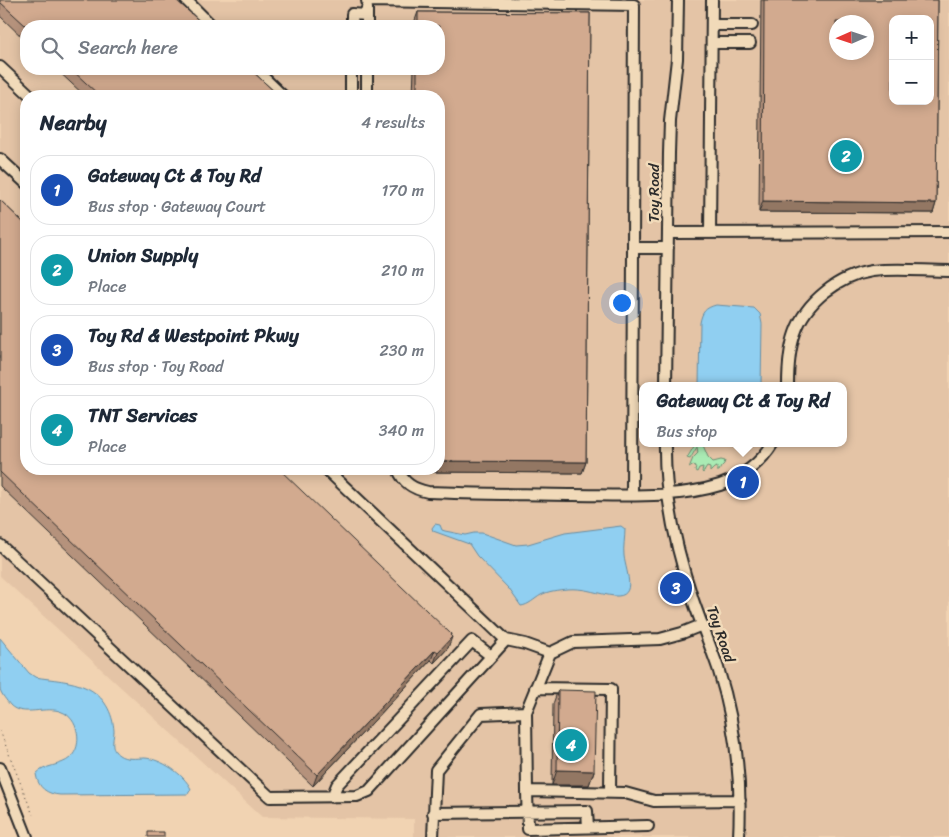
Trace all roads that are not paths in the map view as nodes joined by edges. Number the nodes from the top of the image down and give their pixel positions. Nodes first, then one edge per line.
1 (186, 0) edge
2 (678, 0) edge
3 (712, 0) edge
4 (367, 1) edge
5 (496, 2) edge
6 (367, 15) junction
7 (206, 20) edge
8 (352, 20) edge
9 (367, 20) edge
10 (713, 25) junction
11 (752, 25) dead end
12 (712, 43) junction
13 (750, 43) dead end
14 (0, 67) edge
15 (261, 75) edge
16 (352, 75) edge
17 (367, 75) edge
18 (25, 90) edge
19 (277, 90) edge
20 (351, 90) edge
21 (368, 90) edge
22 (0, 159) edge
23 (20, 177) edge
24 (949, 232) edge
25 (668, 233) junction
26 (710, 233) junction
27 (633, 248) junction
28 (668, 248) junction
29 (949, 271) edge
30 (666, 382) edge
31 (788, 382) edge
32 (665, 447) edge
33 (769, 447) edge
34 (332, 475) edge
35 (401, 475) edge
36 (632, 494) junction
37 (667, 494) junction
38 (0, 545) edge
39 (702, 625) junction
40 (506, 640) junction
41 (550, 653) junction
42 (491, 656) junction
43 (535, 688) junction
44 (526, 712) junction
45 (0, 768) edge
46 (527, 791) junction
47 (610, 792) junction
48 (332, 798) junction
49 (740, 800) junction
50 (528, 811) junction
51 (433, 813) junction
52 (648, 826) dead end
53 (588, 827) junction
54 (528, 833) edge
55 (27, 837) edge
56 (432, 837) edge
57 (739, 837) edge

1 - 7 street
2 - 25 street, Toy Road
3 - 10 street
4 - 5 street
4 - 6 street
5 - 27 street
6 - 8 street
6 - 9 street
10 - 11 street
10 - 12 street
12 - 13 street
12 - 26 street
14 - 18 street
15 - 19 street
16 - 20 street
17 - 21 street
22 - 23 street
24 - 26 street
25 - 26 street
25 - 28 street, Toy Road
27 - 28 street
27 - 36 street
28 - 30 street, Toy Road
29 - 31 street
32 - 37 street, Toy Road
33 - 37 street
34 - 40 street
35 - 36 street
36 - 37 street
37 - 39 street, Toy Road
38 - 48 street
39 - 41 street
39 - 49 street, Toy Road
40 - 41 street
40 - 42 street
41 - 43 street
42 - 48 street
42 - 48 street
43 - 44 street
43 - 47 street
44 - 46 street
44 - 51 street
45 - 55 street
46 - 47 street
46 - 50 street
47 - 49 street
49 - 57 street, Toy Road
50 - 51 street
50 - 53 street
50 - 54 street
51 - 56 street
52 - 53 street
53 - 54 street

